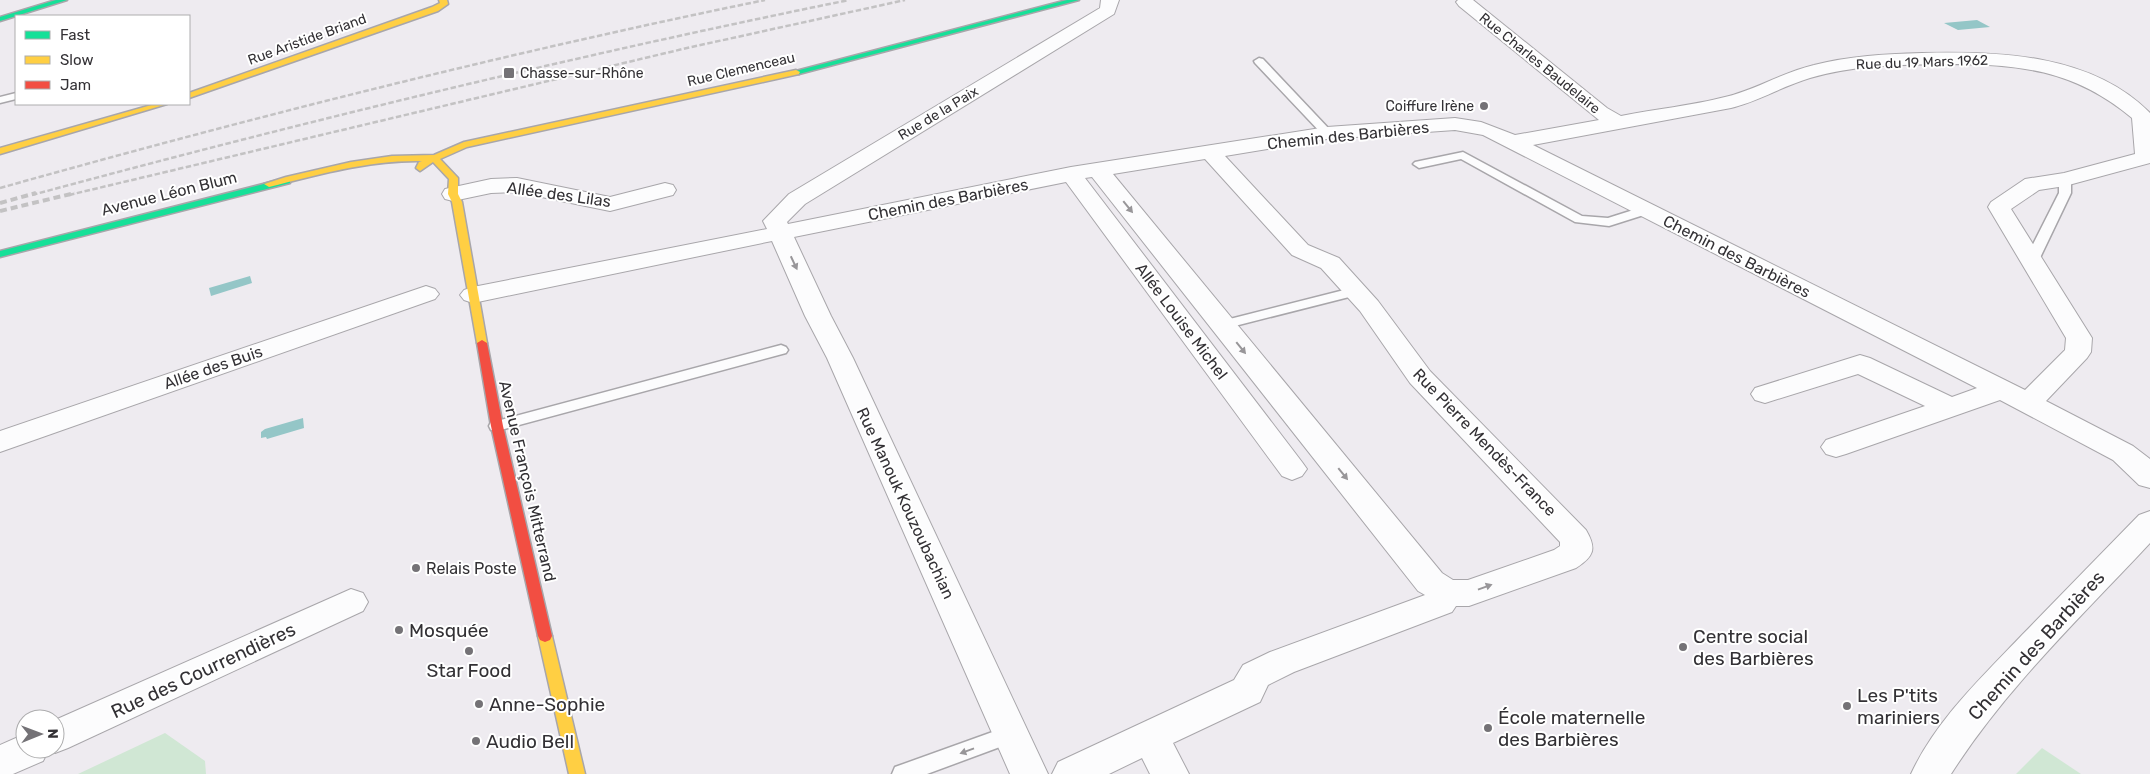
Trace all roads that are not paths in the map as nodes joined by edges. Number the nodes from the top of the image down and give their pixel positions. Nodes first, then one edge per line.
1 (444, 0) edge
2 (1075, 0) edge
3 (1110, 0) edge
4 (75, 1) edge
5 (1464, 2) dead end
6 (60, 4) edge
7 (15, 15) edge
8 (16, 15) edge
9 (29, 15) edge
10 (0, 19) edge
11 (15, 20) edge
12 (0, 25) edge
13 (1259, 61) dead end
14 (15, 96) edge
15 (190, 96) edge
16 (0, 100) edge
17 (160, 105) edge
18 (1617, 122) junction
19 (1327, 133) junction
20 (1512, 142) junction
21 (0, 151) edge
22 (2149, 151) edge
23 (1210, 152) junction
24 (434, 158) junction
25 (1418, 164) dead end
26 (348, 169) junction
27 (1098, 170) junction
28 (416, 171) junction
29 (1071, 174) junction
30 (2065, 179) junction
31 (269, 184) junction
32 (665, 190) dead end
33 (448, 192) junction
34 (1646, 210) junction
35 (780, 233) junction
36 (0, 254) edge
37 (2031, 262) junction
38 (1356, 291) junction
39 (426, 294) dead end
40 (473, 294) junction
41 (1223, 325) junction
42 (781, 350) dead end
43 (2001, 390) junction
44 (1765, 394) dead end
45 (2028, 403) junction
46 (1950, 407) junction
47 (497, 426) junction
48 (0, 442) edge
49 (1836, 447) dead end
50 (1292, 469) dead end
51 (2150, 477) edge
52 (2150, 523) edge
53 (1447, 593) junction
54 (351, 602) dead end
55 (65, 732) edge
56 (1012, 734) junction
57 (1151, 738) junction
58 (15, 756) edge
59 (0, 762) edge
60 (577, 774) edge
61 (902, 774) edge
62 (1030, 774) edge
63 (1071, 774) edge
64 (1170, 774) edge
65 (1930, 774) edge

1 - 15 street, Rue Aristide Briand
2 - 24 street, Rue Clemenceau
3 - 35 street, Rue de la Paix
4 - 6 street
5 - 18 street, Rue Charles Baudelaire
6 - 8 street
6 - 9 street
7 - 10 street
11 - 12 street
13 - 19 lane
14 - 16 lane
17 - 21 street
18 - 20 street, Rue du 19 Mars 1962
18 - 22 street, Rue du 19 Mars 1962
19 - 20 street, Chemin des Barbières
19 - 23 street, Chemin des Barbières
20 - 34 street, Chemin des Barbières
22 - 30 street, Rue du 19 Mars 1962
23 - 27 street, Chemin des Barbières
23 - 38 street, Rue Pierre Mendès-France
24 - 28 street, Rue Clemenceau
24 - 31 street
24 - 33 street, Avenue François Mitterrand
25 - 34 lane
26 - 28 street, Avenue Léon Blum
26 - 28 street, Avenue Léon Blum
26 - 31 street, Avenue Léon Blum
27 - 29 street, Chemin des Barbières
27 -> 41 street
29 - 35 street, Chemin des Barbières
29 - 50 street, Allée Louise Michel
30 - 37 lane
30 - 37 street, Rue du 19 Mars 1962
31 - 36 street, Avenue Léon Blum
32 - 33 street, Allée des Lilas
33 - 40 street, Avenue François Mitterrand
34 - 43 street, Chemin des Barbières
35 - 40 street, Chemin des Barbières
35 -> 56 street, Rue Manouk Kouzoubachian
37 - 45 street, Rue du 19 Mars 1962
38 - 41 lane
53 -> 38 street, Rue Pierre Mendès-France
39 - 48 street, Allée des Buis
40 - 47 street, Avenue François Mitterrand
41 -> 53 street
42 - 47 lane
43 - 45 street, Chemin des Barbières
43 - 46 street
44 - 46 street
45 - 51 street, Chemin des Barbières
46 - 49 street
47 - 60 street, Avenue François Mitterrand
52 - 65 street, Chemin des Barbières
53 - 57 street
54 - 55 street, Rue des Courrendières
56 -> 61 lane
56 - 62 street, Rue Manouk Kouzoubachian
57 - 63 street
57 - 64 street
58 - 59 street

